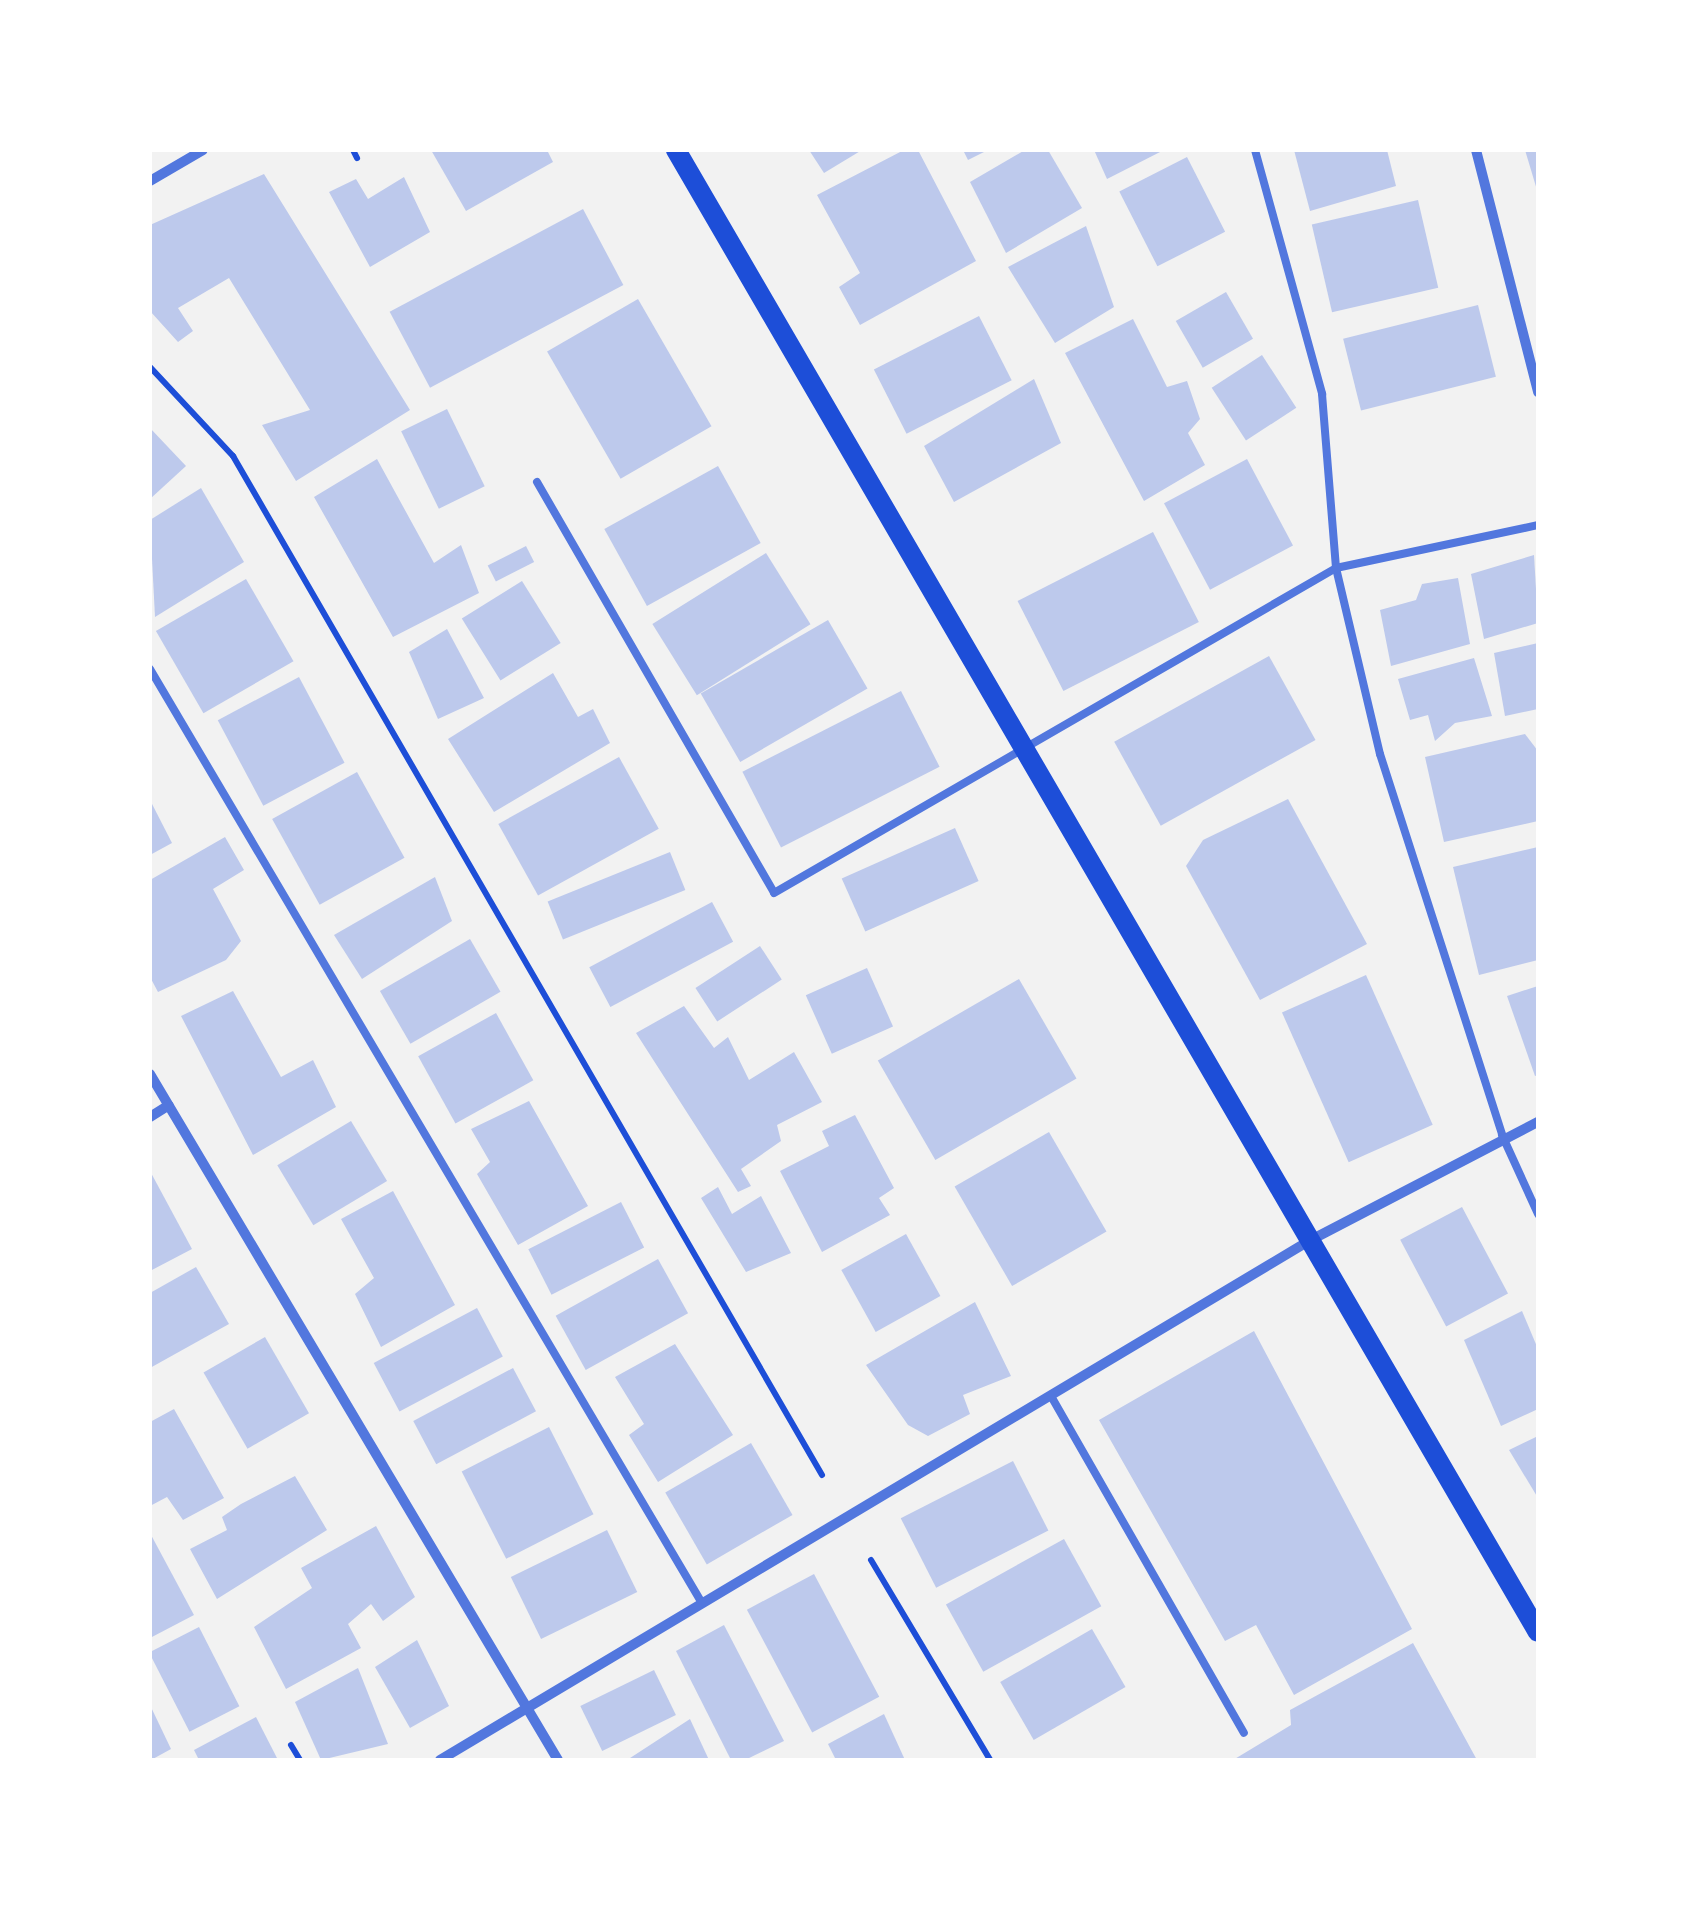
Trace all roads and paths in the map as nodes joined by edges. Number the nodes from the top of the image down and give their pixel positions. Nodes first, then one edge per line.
1 (202, 150) edge
2 (353, 150) edge
3 (676, 150) edge
4 (1256, 150) edge
5 (1476, 150) edge
6 (358, 158) dead end
7 (150, 182) edge
8 (150, 367) edge
9 (1538, 392) edge
10 (537, 482) dead end
11 (1538, 524) edge
12 (1336, 568) junction
13 (150, 669) edge
14 (1018, 750) junction
15 (150, 1074) edge
16 (169, 1105) junction
17 (150, 1117) edge
18 (1538, 1122) edge
19 (1502, 1135) junction
20 (1538, 1214) edge
21 (1309, 1241) junction
22 (1051, 1396) junction
23 (847, 1518) junction
24 (702, 1602) junction
25 (1538, 1632) edge
26 (528, 1709) junction
27 (1244, 1733) dead end
28 (291, 1745) dead end
29 (300, 1760) edge
30 (440, 1760) edge
31 (558, 1760) edge
32 (990, 1760) edge

1 - 7 street
2 - 6 path
3 - 14 main road
4 - 12 lane
5 - 9 street
8 - 23 path
10 - 14 lane
11 - 12 lane
12 - 14 lane
12 - 19 lane
13 - 24 lane
14 - 21 main road
15 - 16 street
16 - 17 street
16 - 26 street
18 - 19 street
19 - 20 lane
19 - 21 street
21 - 22 street
21 - 25 main road
22 - 23 street
22 - 27 lane
23 - 24 street
23 - 32 path
24 - 26 street
26 - 30 street
26 - 31 street
28 - 29 path

